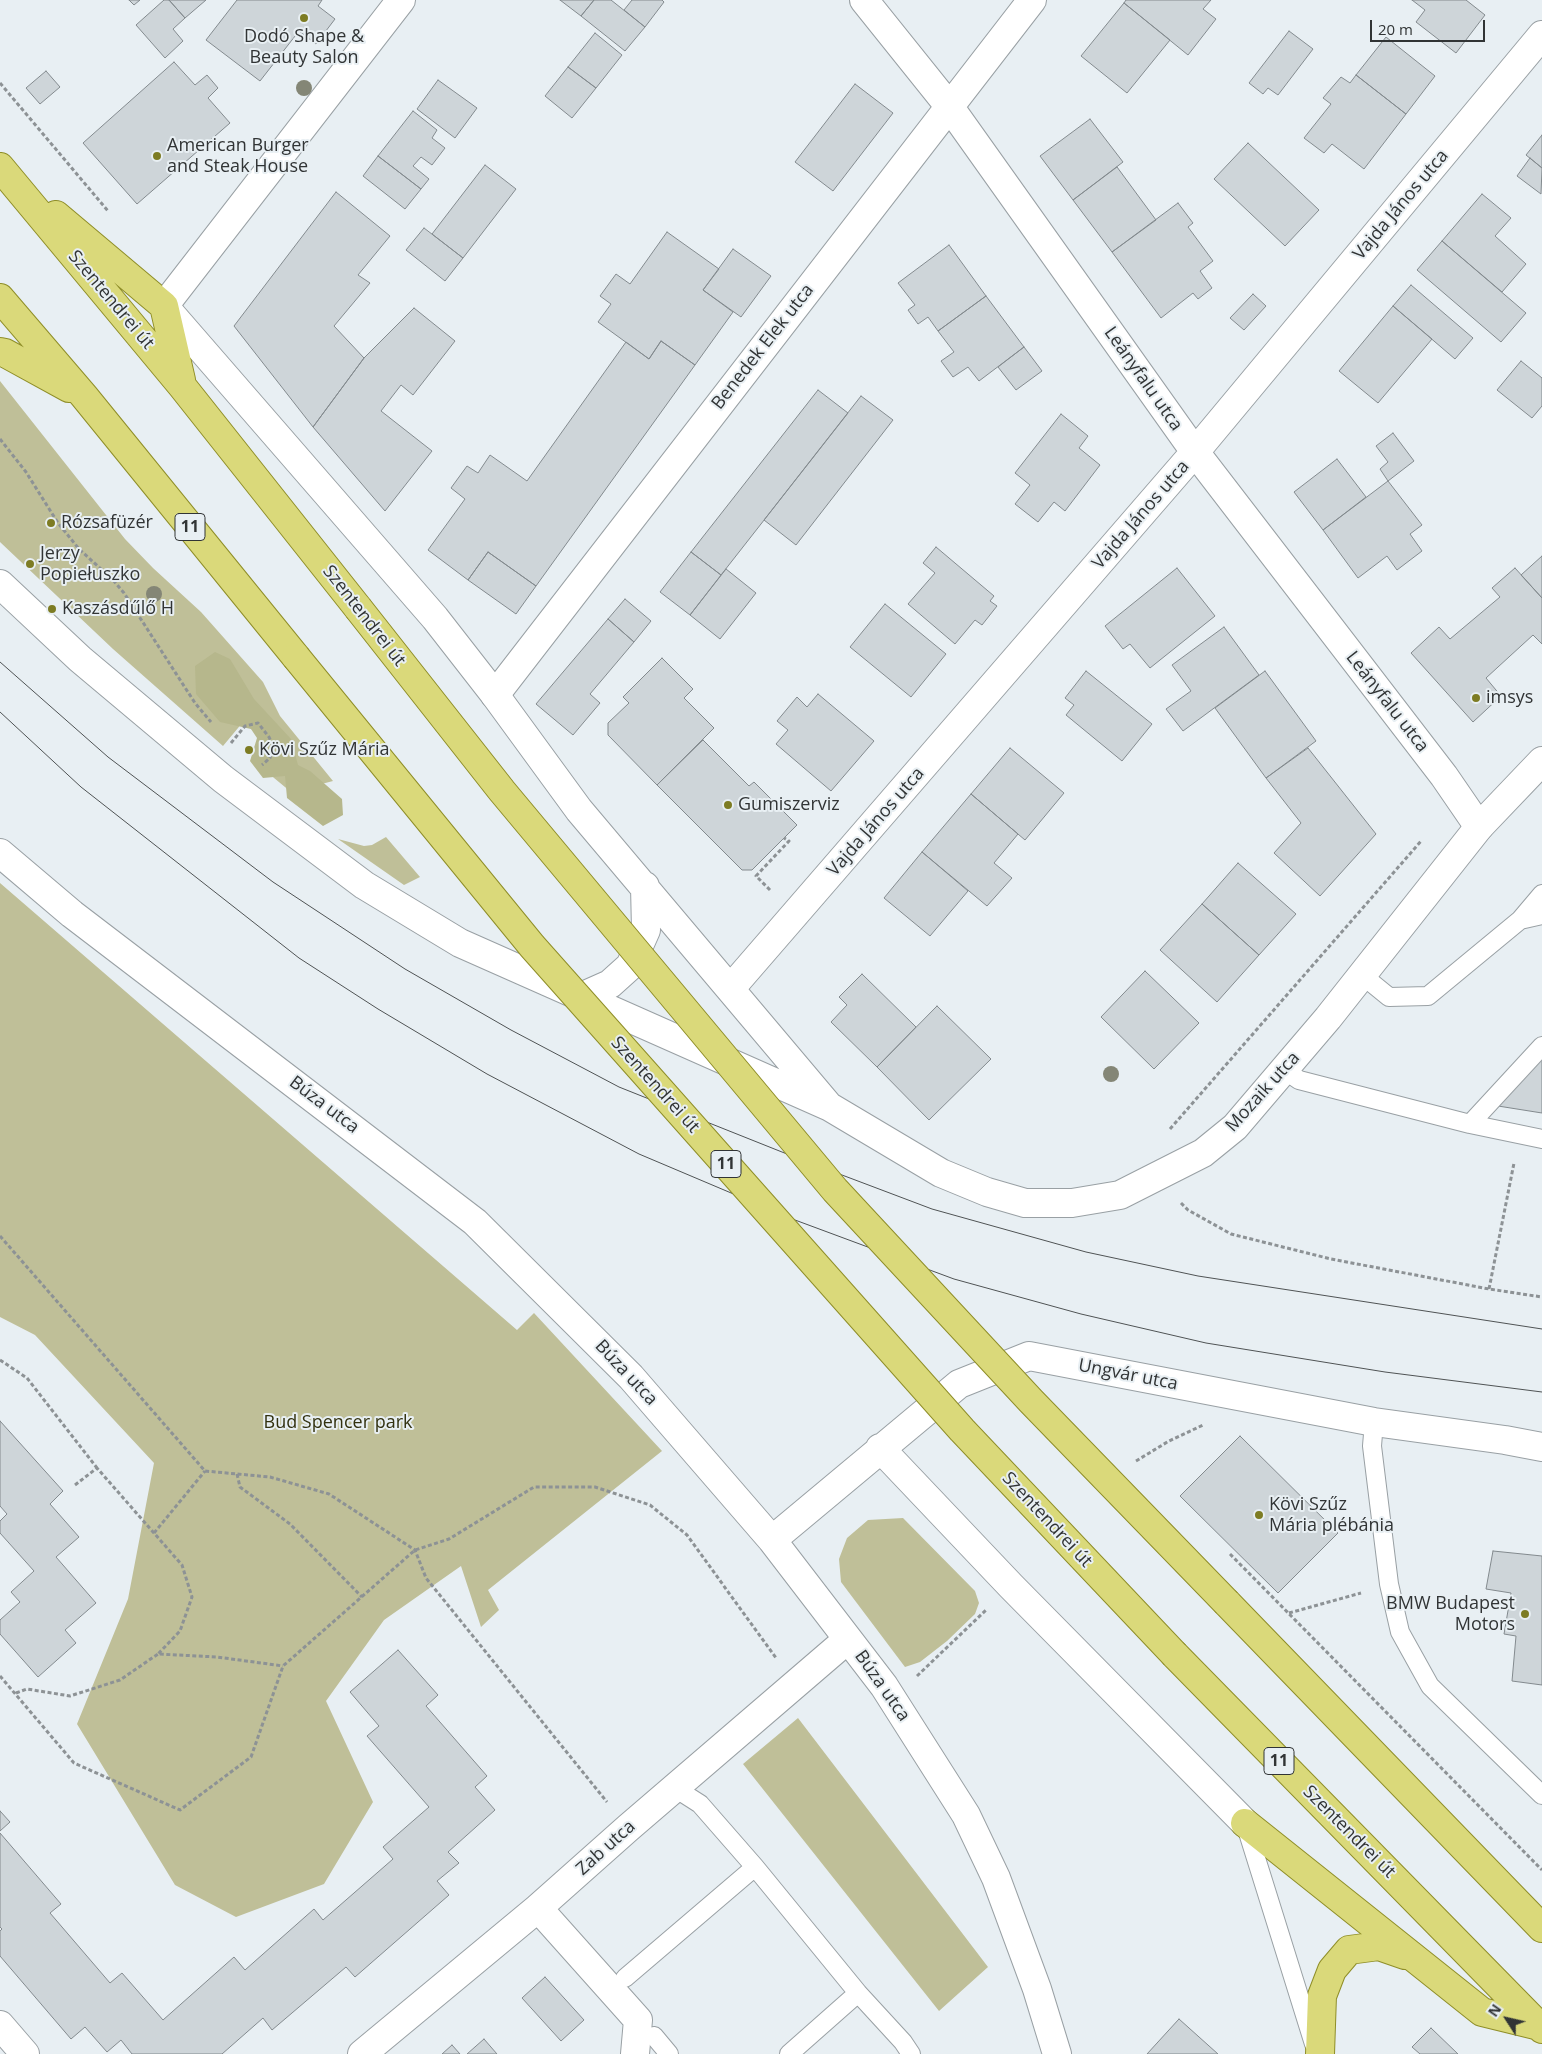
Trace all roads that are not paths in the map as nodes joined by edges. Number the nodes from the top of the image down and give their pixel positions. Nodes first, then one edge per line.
1 (401, 0) edge
2 (864, 0) edge
3 (1032, 0) edge
4 (1542, 35) edge
5 (949, 106) junction
6 (1, 168) edge
7 (0, 298) edge
8 (164, 306) junction
9 (0, 352) edge
10 (182, 386) junction
11 (84, 396) junction
12 (1195, 452) junction
13 (0, 584) edge
14 (495, 694) junction
15 (1542, 761) edge
16 (1479, 827) junction
17 (0, 853) edge
18 (645, 886) junction
19 (1542, 894) edge
20 (1542, 915) edge
21 (1520, 920) junction
22 (1362, 975) junction
23 (731, 988) junction
24 (583, 996) junction
25 (1542, 1046) edge
26 (1283, 1069) junction
27 (830, 1107) junction
28 (1470, 1124) junction
29 (1542, 1139) edge
30 (1374, 1422) junction
31 (1542, 1447) edge
32 (880, 1448) junction
33 (772, 1540) junction
34 (848, 1639) junction
35 (675, 1788) junction
36 (1542, 1795) edge
37 (1245, 1823) junction
38 (755, 1867) junction
39 (538, 1908) junction
40 (1542, 1928) edge
41 (1416, 1959) junction
42 (625, 1978) dead end
43 (858, 1993) junction
44 (0, 2025) edge
45 (1541, 2027) edge
46 (645, 2045) edge
47 (25, 2054) edge
48 (362, 2054) edge
49 (670, 2054) edge
50 (789, 2054) edge
51 (911, 2054) edge
52 (1057, 2054) edge
53 (1319, 2054) edge

1 - 8 street
2 - 5 street, Leányfalu utca
3 - 5 street, Benedek Elek utca
4 - 12 street, Vajda János utca
5 - 12 street, Leányfalu utca
5 - 14 street, Benedek Elek utca
6 - 8 main road
6 - 10 main road, Szentendrei út
7 - 11 main road, Szentendrei út / 11
8 - 10 main road
8 - 14 street
9 - 11 main road
10 - 40 main road, Szentendrei út, bridge
11 - 45 main road, Szentendrei út / 11, bridge
12 - 16 street, Leányfalu utca
12 - 23 street, Vajda János utca
13 - 24 street, Szentendrei út
14 - 18 street
15 - 16 street, Mozaik utca
16 - 22 street, Mozaik utca
17 - 33 street, Búza utca
18 - 23 street
18 - 24 street
19 - 21 lane
20 - 21 lane
21 - 22 lane
22 - 26 street, Mozaik utca
23 - 27 street
24 - 27 street, Szentendrei út
25 - 28 lane
26 - 27 street, Mozaik utca
26 - 28 lane
28 - 29 lane
30 - 31 street, Ungvár utca
30 - 32 street, Ungvár utca
30 - 36 lane
32 - 33 street, Ungvár utca
32 - 37 street
33 - 34 street, Búza utca
34 - 35 street, Zab utca
34 - 52 street, Búza utca
35 - 38 lane
35 - 39 street, Zab utca
37 - 41 main road
37 - 53 lane
38 - 42 lane
38 - 43 lane
39 - 46 street
39 - 48 street, Zab utca
41 - 45 main road
41 - 53 main road
43 - 50 lane
43 - 51 lane
44 - 47 street
46 - 49 lane

